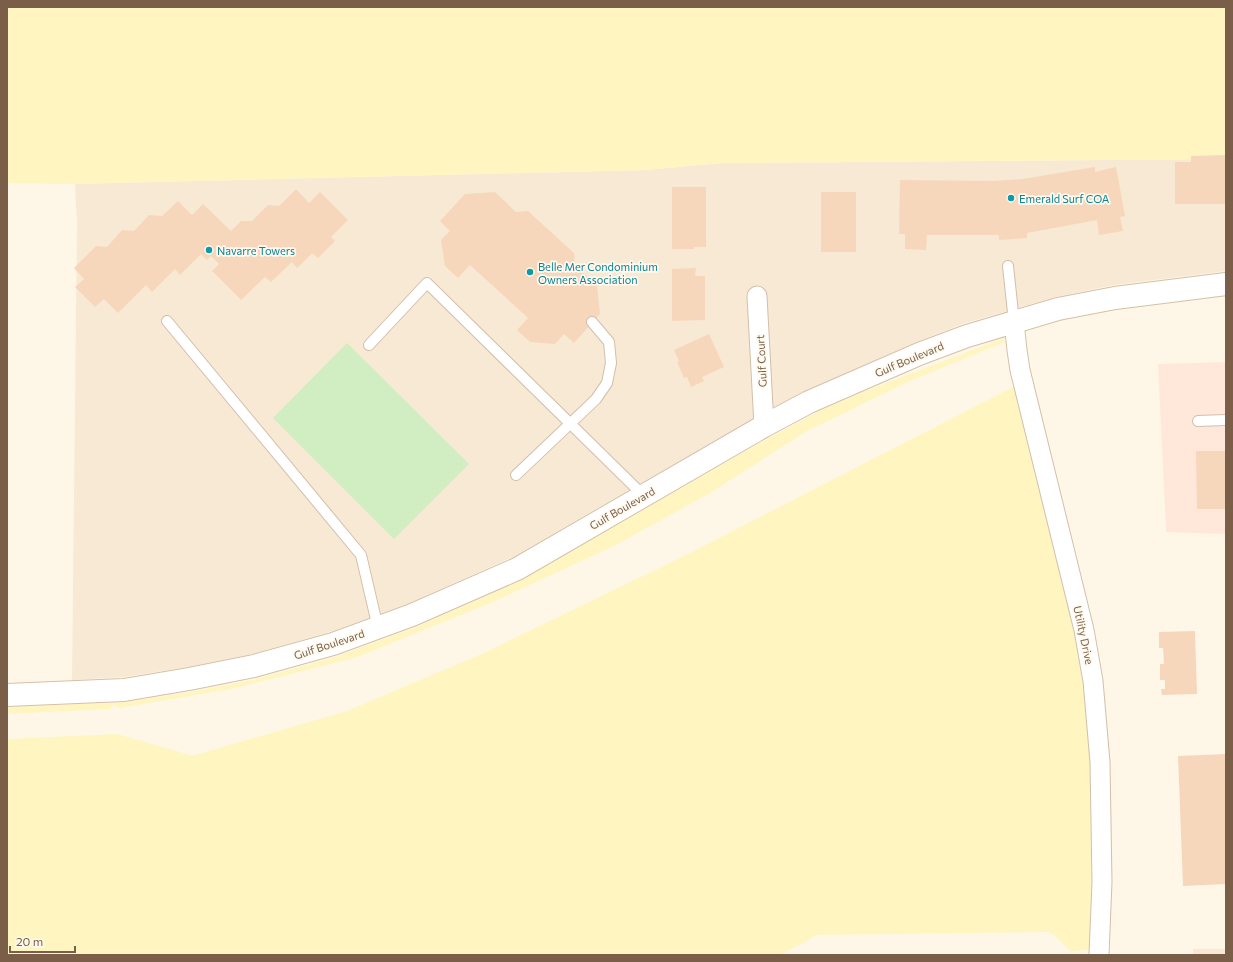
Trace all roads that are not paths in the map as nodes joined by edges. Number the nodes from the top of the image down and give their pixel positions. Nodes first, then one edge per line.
1 (1008, 266) dead end
2 (1226, 284) edge
3 (757, 296) dead end
4 (167, 321) dead end
5 (592, 322) dead end
6 (1014, 322) junction
7 (369, 345) dead end
8 (1226, 420) edge
9 (1198, 421) dead end
10 (570, 423) junction
11 (764, 426) junction
12 (516, 475) dead end
13 (644, 496) junction
14 (378, 628) junction
15 (7, 695) edge
16 (1099, 955) edge

1 - 6 lane
2 - 6 main road, Gulf Boulevard
3 - 11 street, Gulf Court
4 - 14 lane
5 - 10 lane
6 - 11 main road, Gulf Boulevard
6 - 16 street, Utility Drive
7 - 10 lane
8 - 9 lane
10 - 12 lane
10 - 13 lane
11 - 13 main road, Gulf Boulevard
13 - 14 main road, Gulf Boulevard
14 - 15 main road, Gulf Boulevard

